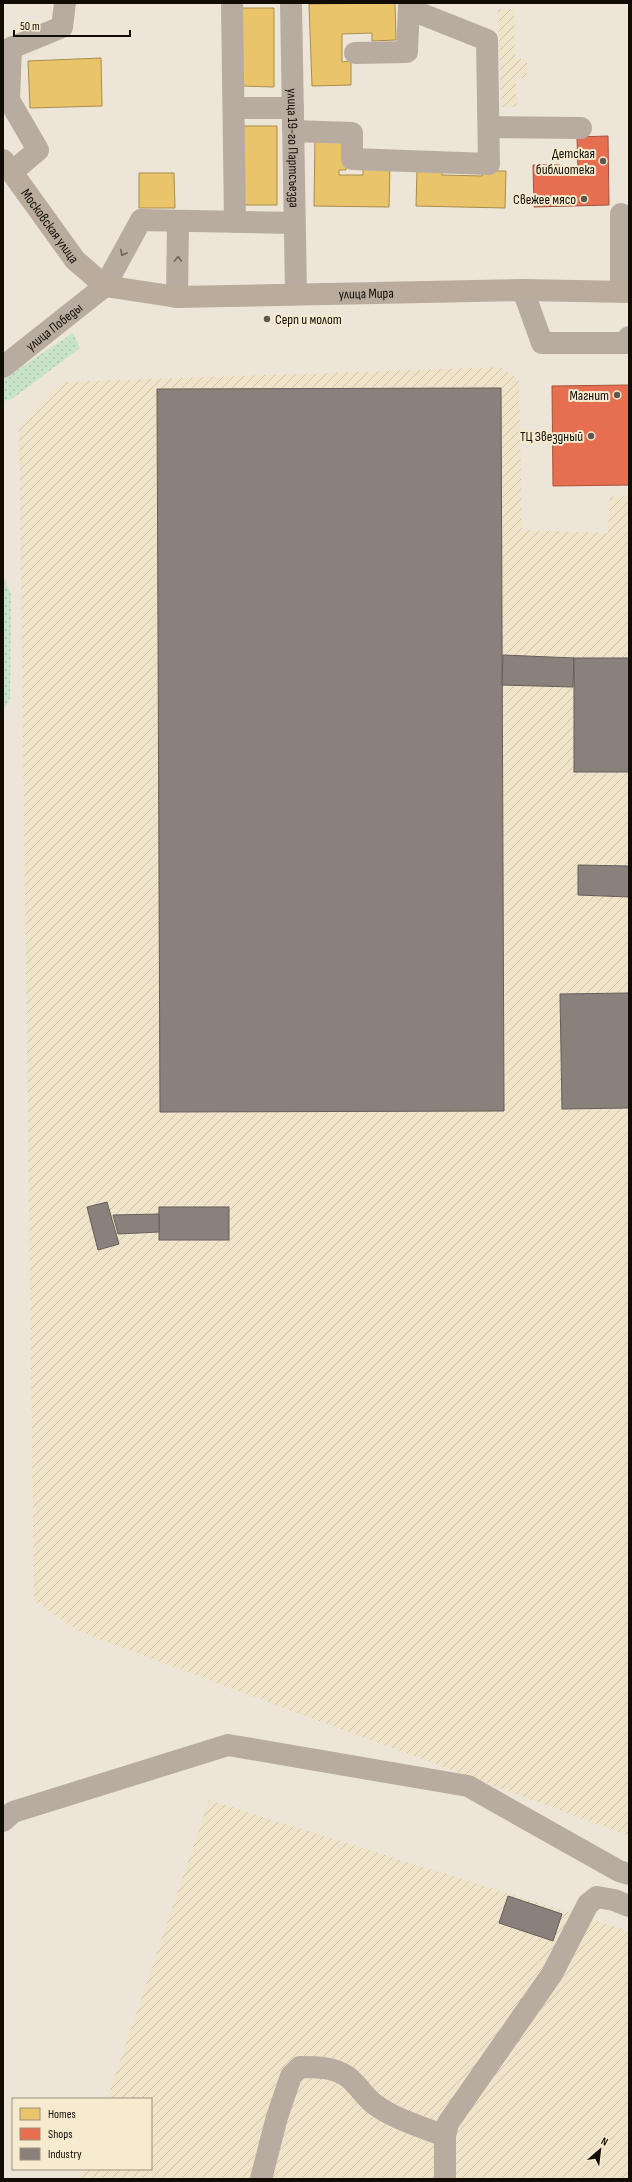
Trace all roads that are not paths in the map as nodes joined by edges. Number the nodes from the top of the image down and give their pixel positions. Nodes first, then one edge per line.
1 (65, 3) edge
2 (232, 3) edge
3 (292, 3) edge
4 (409, 6) edge
5 (355, 53) dead end
6 (234, 108) junction
7 (293, 108) junction
8 (489, 127) junction
9 (581, 128) dead end
10 (293, 131) junction
11 (7, 166) edge
12 (621, 214) dead end
13 (178, 221) junction
14 (235, 222) junction
15 (294, 223) junction
16 (104, 286) junction
17 (523, 290) junction
18 (625, 291) edge
19 (296, 293) junction
20 (177, 297) junction
21 (629, 337) edge
22 (3, 367) edge
23 (6, 1813) edge
24 (629, 1874) edge
25 (629, 1906) edge
26 (445, 2136) junction
27 (261, 2179) edge
28 (445, 2179) edge

1 - 11 street
2 - 6 street
3 - 7 street, улица 19-го Партсъезда
4 - 5 street
4 - 8 street
6 - 7 street
6 - 14 street
7 - 10 street, улица 19-го Партсъезда
8 - 9 street
8 - 10 street
10 - 15 street, улица 19-го Партсъезда
11 - 16 main road, Московская улица
12 - 18 street
13 - 14 street
13 -> 16 street
20 -> 13 street
14 - 15 street
15 - 19 street, улица 19-го Партсъезда
16 - 20 main road, улица Мира
16 - 22 street, улица Победы
17 - 18 main road, улица Мира
17 - 19 main road, улица Мира
17 - 21 street
19 - 20 main road, улица Мира
23 - 24 street
25 - 26 street
26 - 27 street
26 - 28 street

